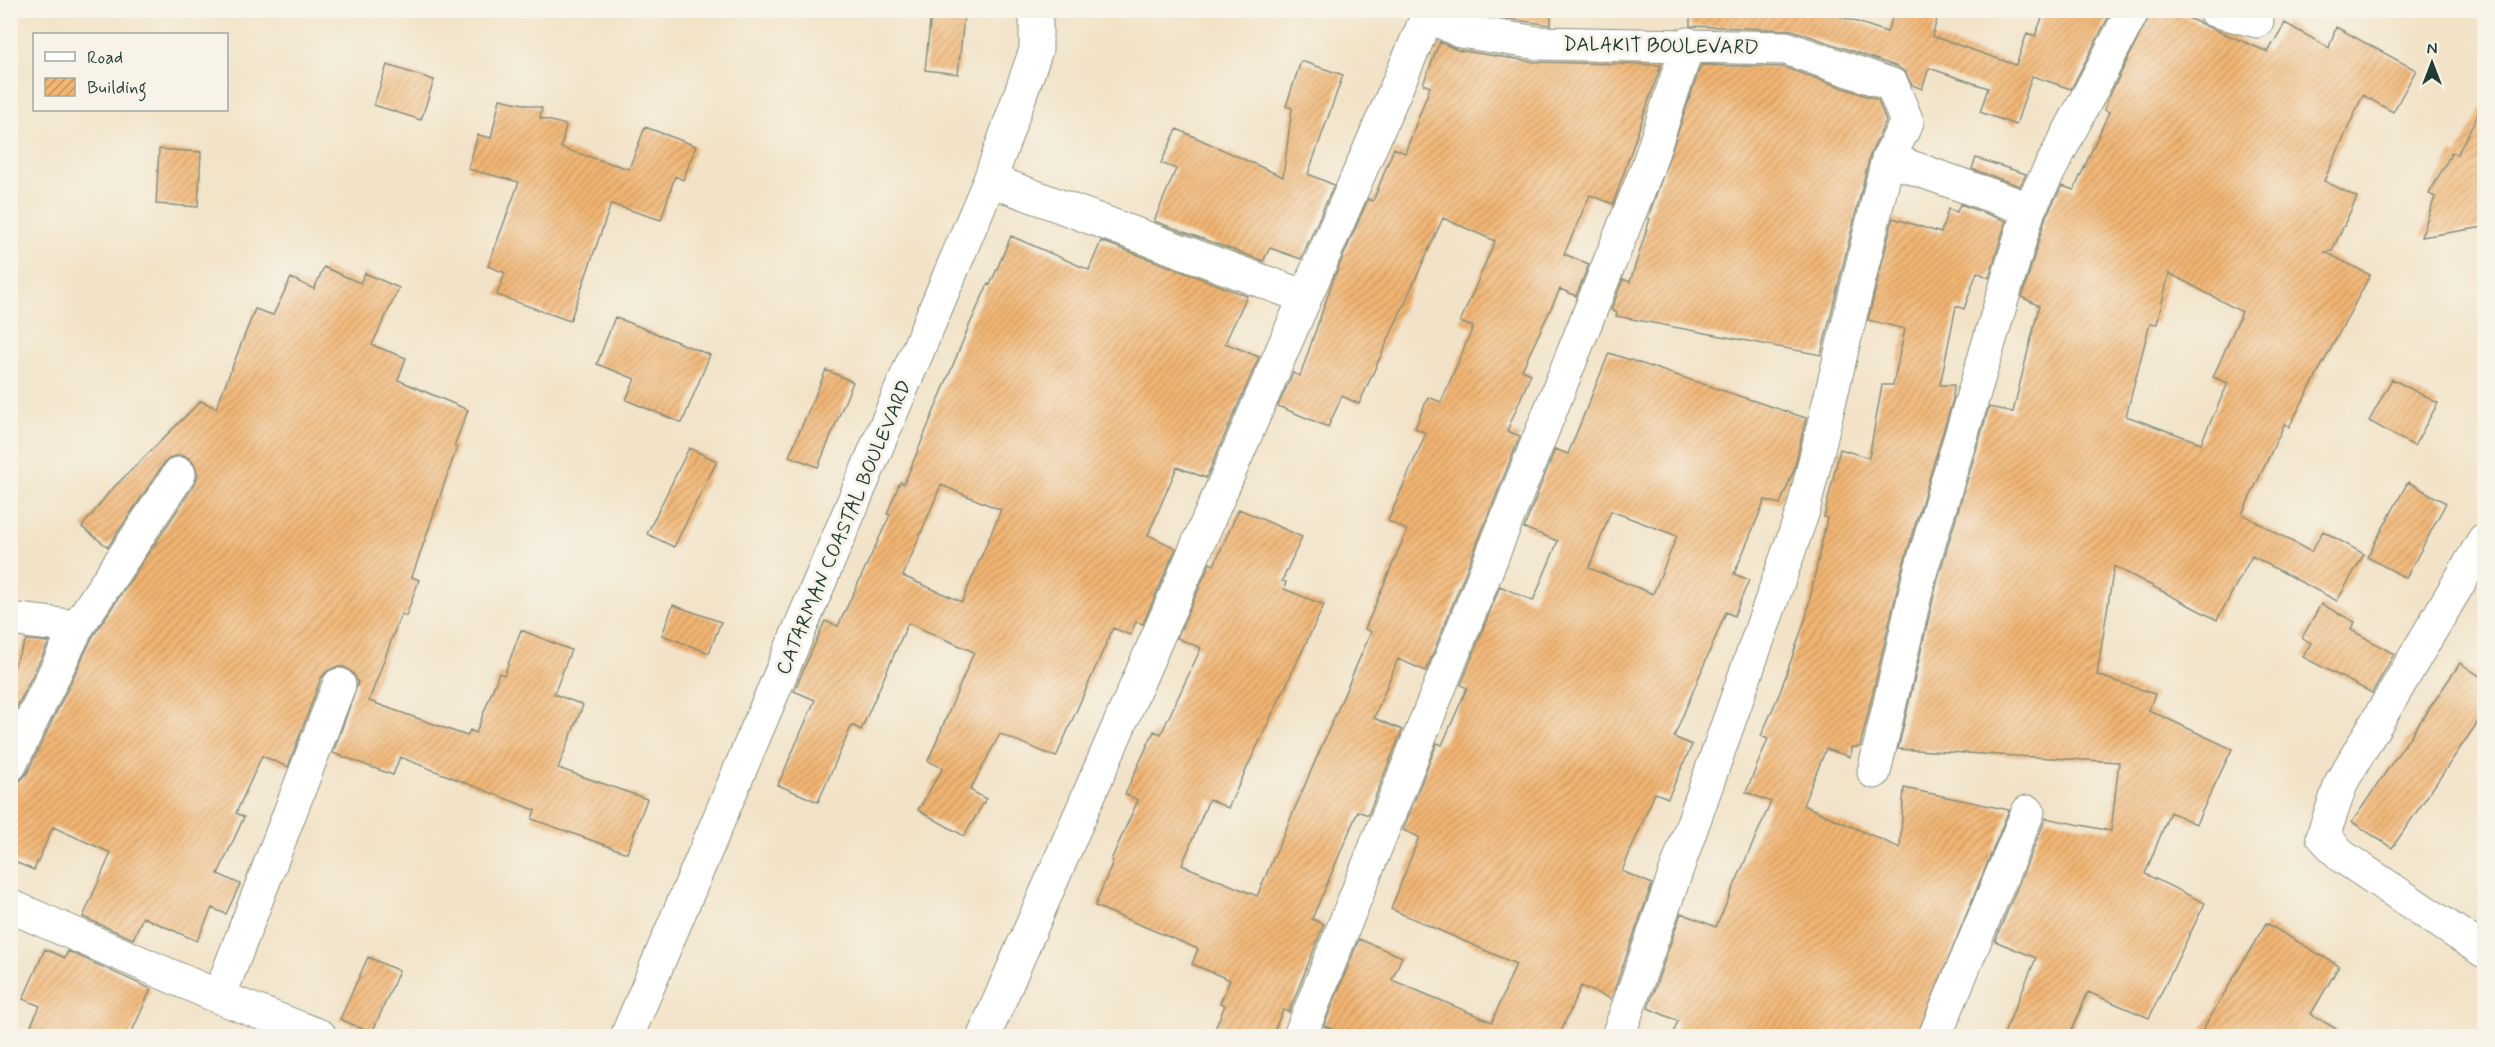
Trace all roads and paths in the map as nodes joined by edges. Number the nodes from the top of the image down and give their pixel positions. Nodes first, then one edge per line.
1 (1036, 10) edge
2 (2133, 10) edge
3 (2214, 10) edge
4 (2257, 21) dead end
5 (1688, 44) junction
6 (1888, 159) junction
7 (990, 180) junction
8 (2029, 209) junction
9 (1305, 297) junction
10 (179, 474) dead end
11 (2484, 540) edge
12 (10, 618) edge
13 (77, 627) junction
14 (339, 685) dead end
15 (10, 765) edge
16 (1874, 772) dead end
17 (2028, 812) dead end
18 (10, 906) edge
19 (2484, 951) edge
20 (219, 997) junction
21 (320, 1036) edge
22 (627, 1036) edge
23 (984, 1036) edge
24 (1300, 1036) edge
25 (1618, 1036) edge
26 (1935, 1036) edge

1 - 7 street, CATARMAN COASTAL BOULEVARD
2 - 8 street
3 - 4 street
5 - 6 street, DALAKIT BOULEVARD
5 - 9 street, DALAKIT BOULEVARD
5 - 24 street
6 - 8 street
6 - 25 street
7 - 9 street
7 - 22 street, CATARMAN COASTAL BOULEVARD
8 - 16 street
9 - 23 street
10 - 13 street
11 - 19 street
12 - 13 street
13 - 15 street
14 - 20 street
17 - 26 street
18 - 20 street
20 - 21 street

